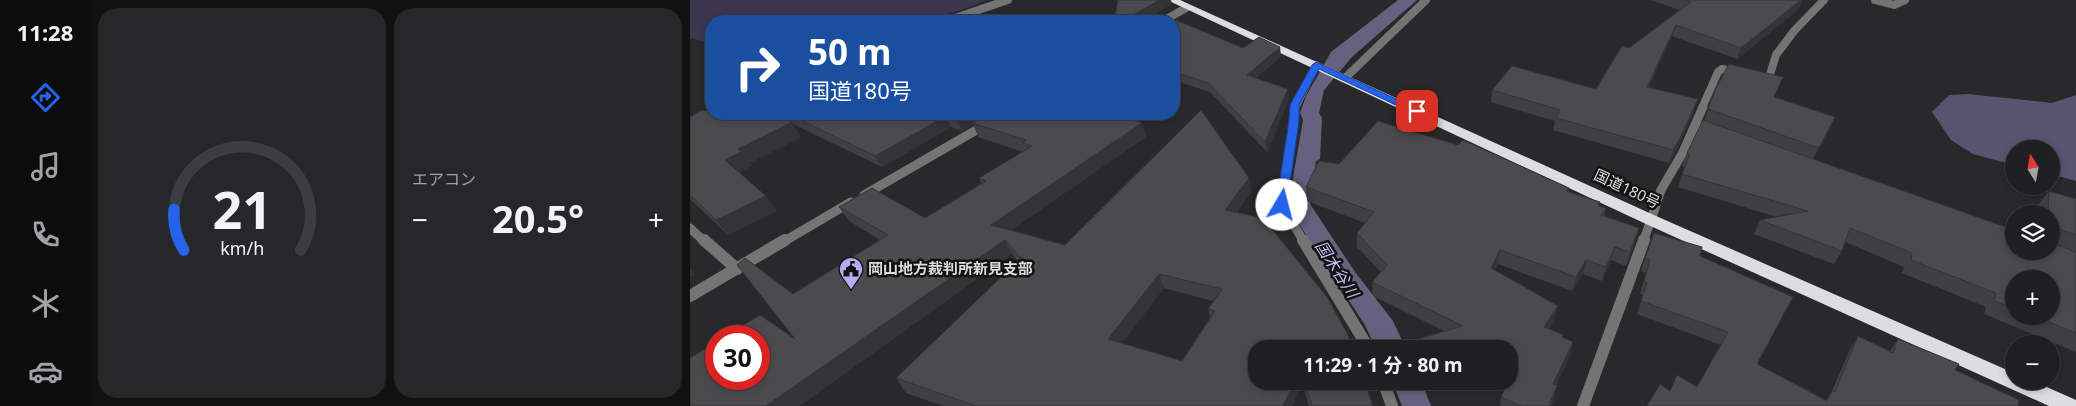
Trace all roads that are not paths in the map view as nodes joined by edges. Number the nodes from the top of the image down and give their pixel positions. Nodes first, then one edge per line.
1 (1008, 0) edge
2 (1426, 0) edge
3 (1824, 0) edge
4 (1875, 0) edge
5 (1906, 0) edge
6 (1177, 2) edge
7 (964, 15) edge
8 (1167, 15) edge
9 (1316, 65) junction
10 (1750, 76) edge
11 (1345, 78) junction
12 (1759, 78) edge
13 (994, 120) edge
14 (1695, 125) junction
15 (1723, 135) edge
16 (1651, 220) junction
17 (690, 228) edge
18 (737, 269) junction
19 (690, 296) edge
20 (1364, 340) edge
21 (1386, 390) edge
22 (1392, 406) edge
23 (1583, 406) edge
24 (2069, 406) edge

1 - 7 street
2 - 11 street
3 - 12 street
4 - 5 street
6 - 8 street
6 - 9 highway, 国道180号
9 - 11 highway, 国道180号
9 - 20 street
10 - 14 street
11 - 16 highway, 国道180号
13 - 18 street
14 - 15 street
14 - 16 street
16 - 23 street
16 - 24 highway, 国道180号
17 - 18 street
18 - 19 street
21 - 22 street

